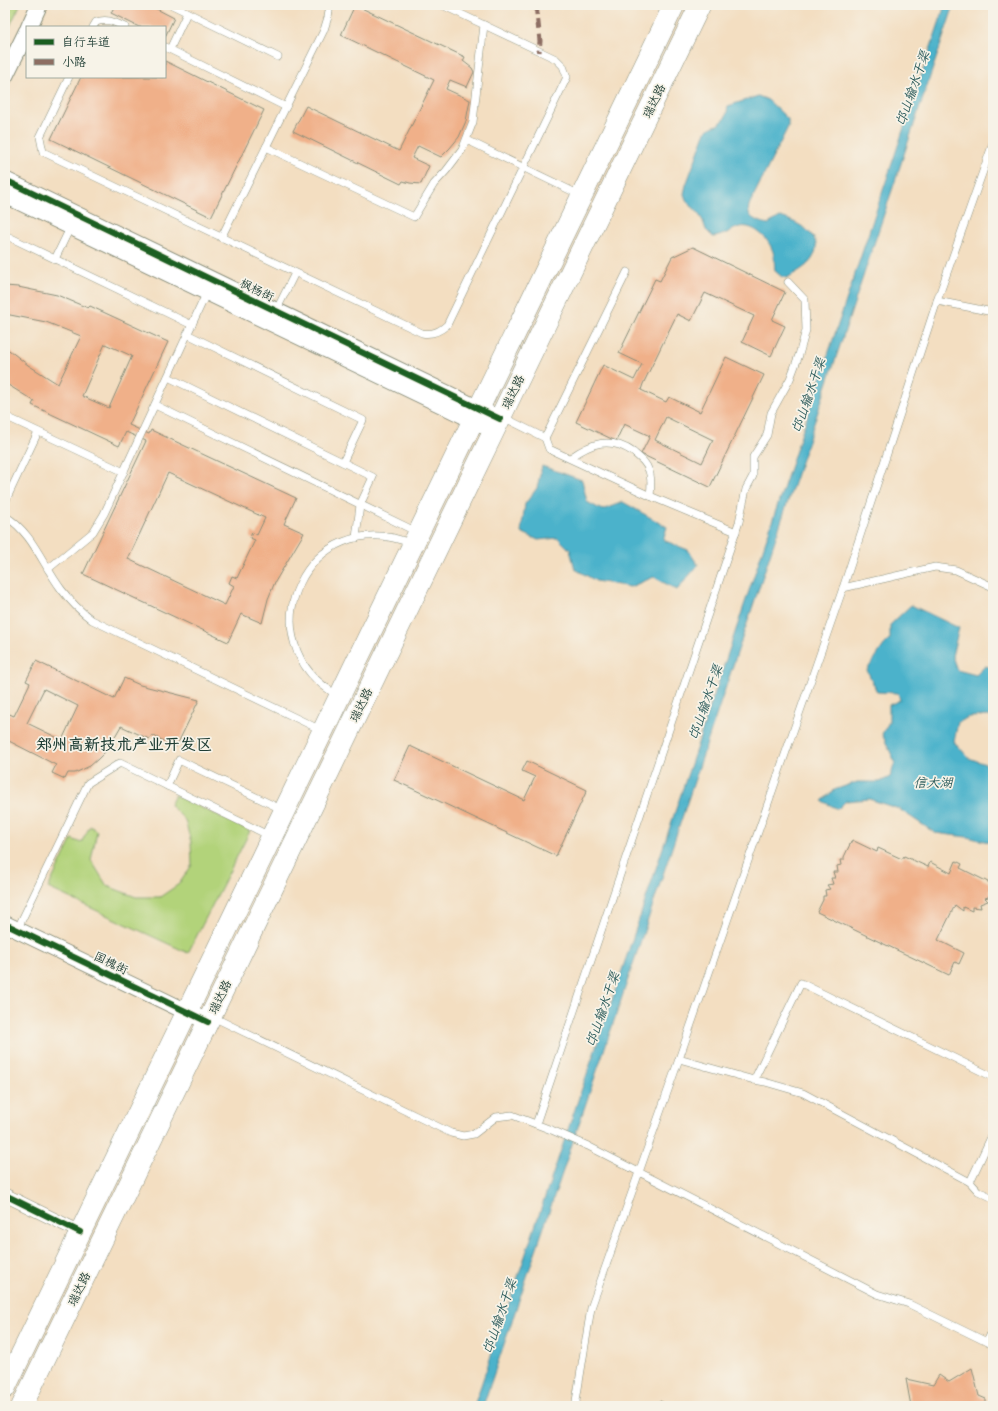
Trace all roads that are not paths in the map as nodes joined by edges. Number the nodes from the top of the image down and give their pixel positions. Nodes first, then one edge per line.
1 (39, 5) edge
2 (172, 5) edge
3 (330, 5) edge
4 (442, 5) edge
5 (674, 5) edge
6 (700, 9) edge
7 (188, 13) junction
8 (484, 25) junction
9 (29, 26) edge
10 (94, 26) edge
11 (123, 26) edge
12 (26, 32) edge
13 (167, 48) edge
14 (278, 57) dead end
15 (5, 76) edge
16 (69, 78) edge
17 (286, 106) junction
18 (466, 140) junction
19 (993, 143) edge
20 (266, 147) junction
21 (523, 168) junction
22 (5, 180) edge
23 (5, 195) edge
24 (582, 196) junction
25 (71, 226) junction
26 (5, 235) edge
27 (221, 238) junction
28 (55, 259) junction
29 (627, 272) dead end
30 (295, 273) junction
31 (788, 282) dead end
32 (207, 292) junction
33 (937, 302) junction
34 (276, 311) junction
35 (993, 312) edge
36 (192, 325) junction
37 (187, 334) junction
38 (168, 377) junction
39 (155, 405) junction
40 (476, 414) junction
41 (5, 416) edge
42 (498, 422) junction
43 (38, 432) junction
44 (545, 438) junction
45 (570, 458) junction
46 (343, 462) junction
47 (124, 472) junction
48 (650, 496) junction
49 (5, 502) edge
50 (360, 505) junction
51 (5, 516) edge
52 (736, 532) junction
53 (356, 538) junction
54 (415, 541) junction
55 (48, 569) junction
56 (993, 587) edge
57 (843, 588) junction
58 (340, 697) junction
59 (323, 730) junction
60 (167, 786) junction
61 (284, 811) junction
62 (271, 837) junction
63 (11, 927) edge
64 (187, 1012) junction
65 (209, 1019) junction
66 (679, 1059) junction
67 (993, 1078) edge
68 (754, 1080) junction
69 (536, 1124) junction
70 (993, 1133) edge
71 (639, 1173) junction
72 (970, 1182) junction
73 (5, 1196) edge
74 (993, 1198) edge
75 (80, 1232) junction
76 (993, 1329) edge
77 (990, 1344) edge
78 (5, 1388) edge
79 (22, 1406) edge
80 (577, 1406) edge

1 - 9 street
2 - 7 lane
3 - 17 lane
4 - 8 lane
5 - 24 main road, 瑞达路
6 - 42 main road, 瑞达路
7 - 13 lane
7 - 14 lane
8 - 18 lane
8 - 21 lane
10 - 11 lane
12 - 15 street
13 - 17 lane
16 - 27 lane
17 - 20 lane
18 - 20 lane
18 - 21 lane
19 - 33 lane
20 - 27 lane
21 - 24 lane
21 - 30 lane
22 - 34 street, 枫杨街
23 - 25 street, 枫杨街
24 - 40 main road, 瑞达路
25 - 28 lane
25 - 32 street, 枫杨街
26 - 28 lane
27 - 30 lane
28 - 36 lane
29 - 44 lane
30 - 34 lane
31 - 52 lane
32 - 36 lane
32 - 40 street, 枫杨街
33 - 35 lane
33 - 57 lane
34 - 40 street, 枫杨街
36 - 37 lane
37 - 38 lane
37 - 46 lane
38 - 39 lane
38 - 46 lane
39 - 47 lane
39 - 50 lane
40 - 42 street, 枫杨街
40 - 54 main road, 瑞达路
41 - 43 lane
42 - 44 lane
42 - 65 main road, 瑞达路
43 - 47 lane
43 - 49 lane
44 - 45 lane
45 - 48 lane
45 - 48 lane
46 - 50 lane
47 - 55 lane
48 - 52 lane
50 - 53 lane
50 - 54 lane
51 - 55 lane
52 - 69 lane
53 - 54 lane
53 - 58 lane
54 - 58 main road, 瑞达路
55 - 59 lane
56 - 57 lane
57 - 66 lane
58 - 59 main road, 瑞达路
59 - 61 main road, 瑞达路
60 - 61 lane
60 - 62 lane
60 - 63 lane
61 - 62 main road, 瑞达路
62 - 64 main road, 瑞达路
63 - 64 street, 国槐街
64 - 65 street, 国槐街
64 - 75 main road, 瑞达路
65 - 69 lane
65 - 79 main road, 瑞达路
66 - 68 lane
66 - 71 lane
67 - 68 lane
68 - 72 lane
69 - 71 lane
70 - 72 lane
71 - 77 lane
71 - 80 lane
72 - 74 lane
73 - 75 street
75 - 78 main road, 瑞达路
76 - 77 lane

